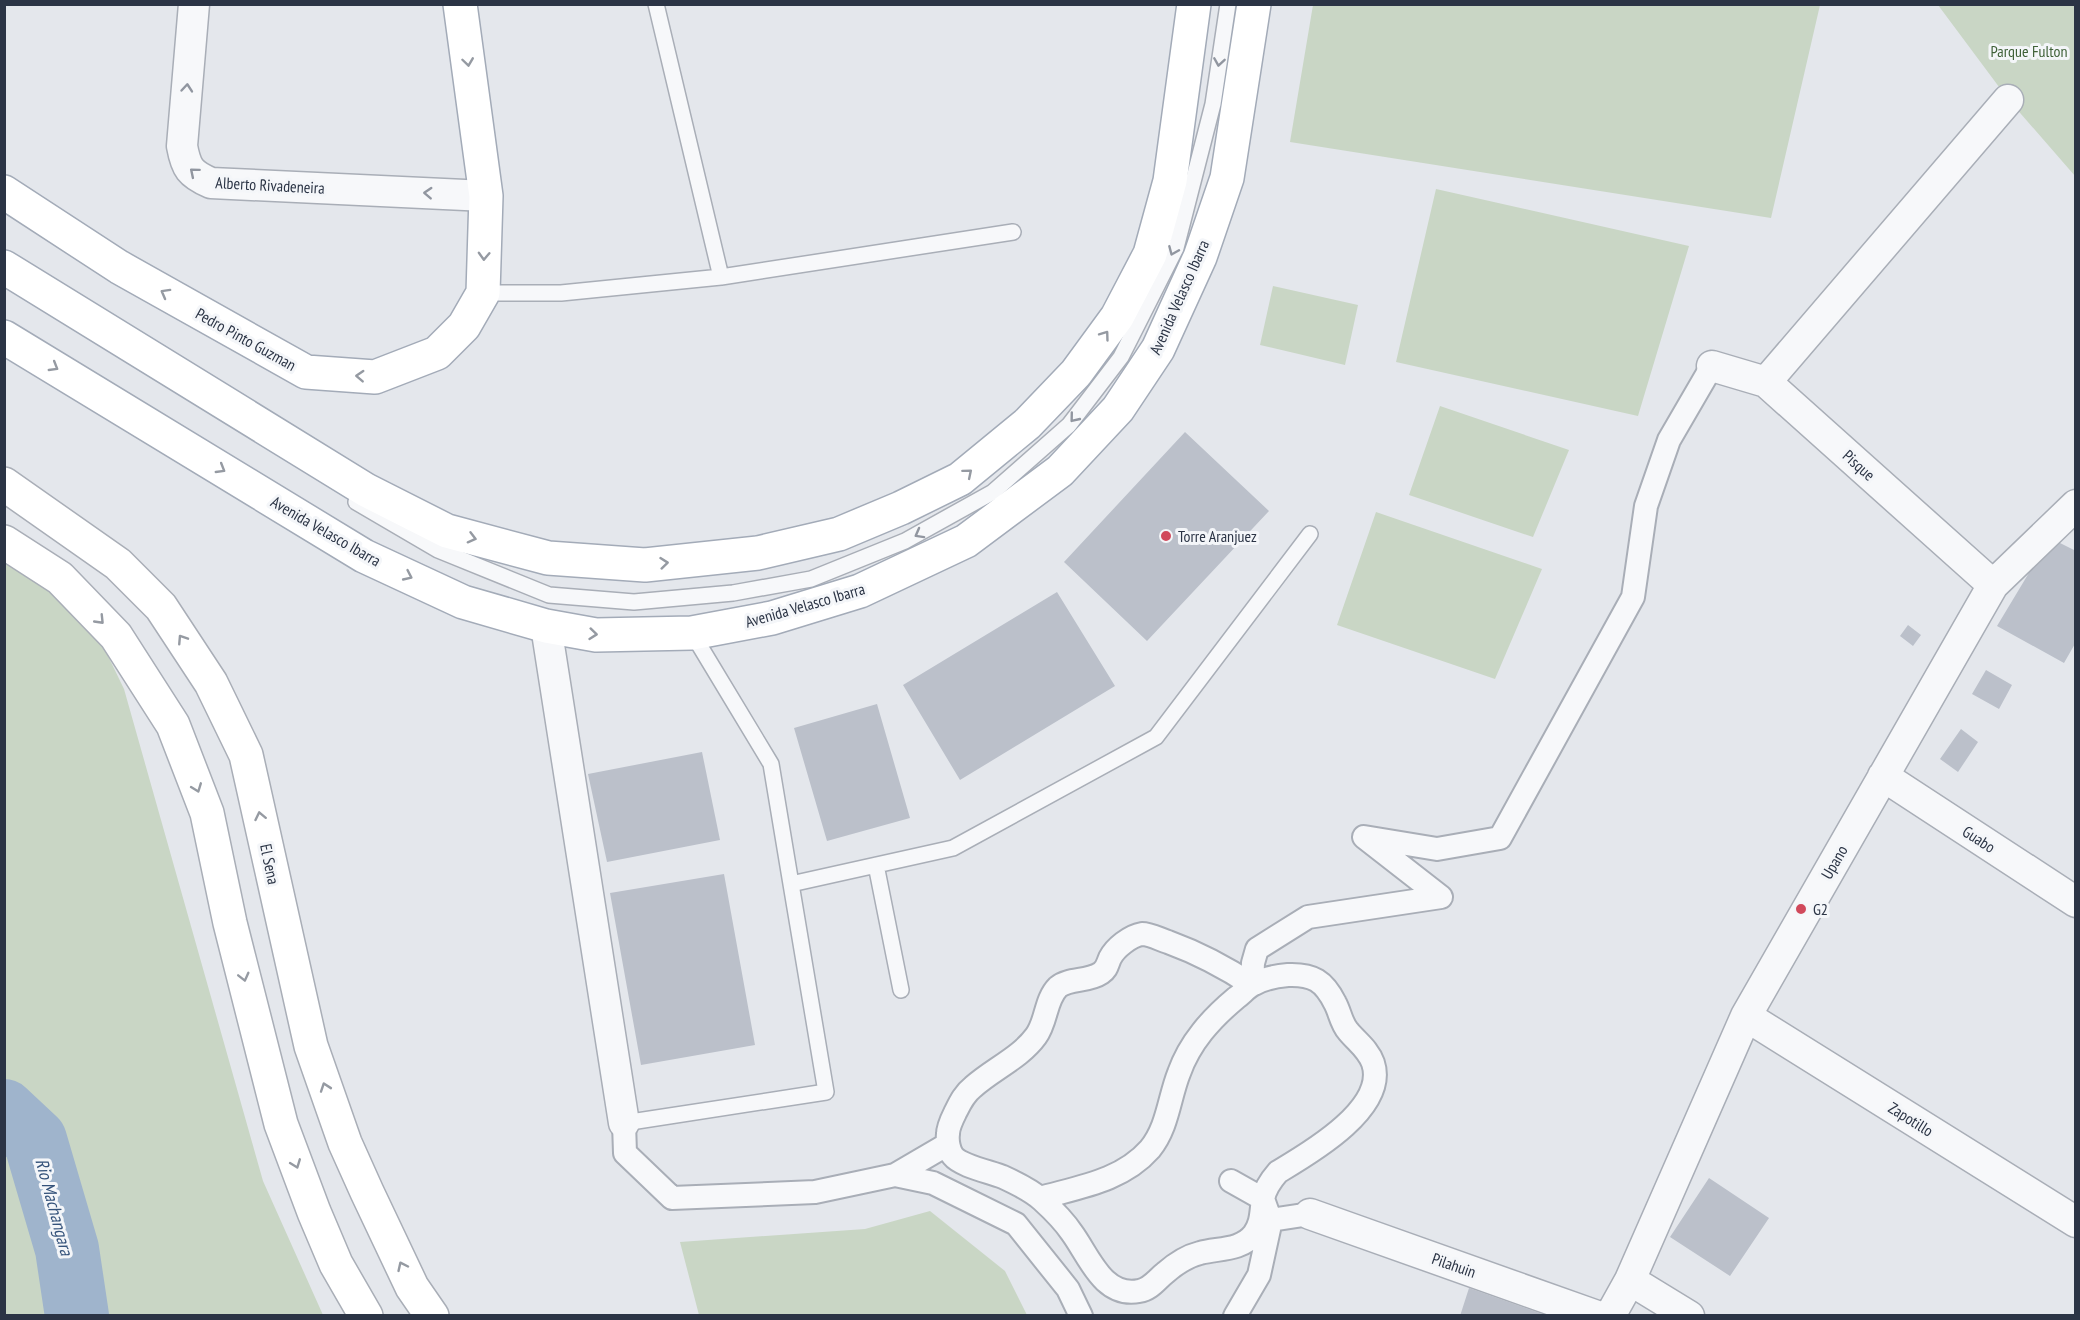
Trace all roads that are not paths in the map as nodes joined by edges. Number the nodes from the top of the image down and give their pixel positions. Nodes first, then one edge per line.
1 (194, 4) edge
2 (460, 4) edge
3 (656, 4) edge
4 (1194, 4) edge
5 (1228, 4) edge
6 (1254, 4) edge
7 (2008, 99) dead end
8 (4, 192) edge
9 (486, 196) junction
10 (1014, 232) dead end
11 (4, 267) edge
12 (721, 278) junction
13 (4, 285) edge
14 (483, 293) junction
15 (4, 337) edge
16 (1712, 366) joint
17 (1766, 382) junction
18 (201, 406) dead end
19 (4, 484) edge
20 (342, 494) dead end
21 (2076, 505) edge
22 (4, 519) edge
23 (1310, 534) dead end
24 (4, 542) edge
25 (60, 578) junction
26 (1993, 585) junction
27 (546, 626) junction
28 (693, 633) junction
29 (1883, 776) junction
30 (876, 865) junction
31 (791, 884) junction
32 (2076, 902) edge
33 (1252, 985) junction
34 (901, 990) dead end
35 (1746, 1016) junction
36 (624, 1123) junction
37 (948, 1144) junction
38 (895, 1175) junction
39 (1232, 1181) dead end
40 (1041, 1198) junction
41 (1267, 1209) junction
42 (1310, 1214) joint
43 (2076, 1222) edge
44 (1630, 1280) junction
45 (366, 1316) edge
46 (432, 1316) edge
47 (1081, 1316) edge
48 (1235, 1316) edge
49 (1597, 1316) edge
50 (1611, 1316) edge
51 (1689, 1316) edge

9 -> 1 street, Alberto Rivadeneira
2 -> 9 main road, Pedro Pinto Guzman
3 - 12 lane
11 -> 4 main road
5 -> 20 lane
6 - 28 main road, Avenida Velasco Ibarra
7 - 17 street
14 -> 8 main road, Pedro Pinto Guzman
9 -> 14 main road, Pedro Pinto Guzman
10 - 12 lane
12 - 14 lane
13 - 18 lane
15 -> 27 main road, Avenida Velasco Ibarra
16 - 17 street, Pisque
16 - 33 street
17 - 26 street, Pisque
46 -> 19 main road, El Sena
21 - 26 street, Upano
22 - 25 main road
23 - 30 lane
24 - 25 main road
25 -> 45 main road
26 - 29 street, Upano
27 -> 28 main road, Avenida Velasco Ibarra
27 - 36 street
28 - 31 lane
29 - 32 street, Guabo
29 - 35 street, Upano
30 - 31 lane
30 - 34 lane
31 - 36 lane
33 - 37 street
33 - 40 street
33 - 41 street
35 - 43 street, Zapotillo
35 - 44 street, Upano
36 - 38 street
37 - 38 street
37 - 40 street
38 - 47 street
39 - 41 street
40 - 41 street
41 - 42 street
41 - 48 street
42 - 49 street, Pilahuin
44 - 50 street, Upano
44 - 51 street

